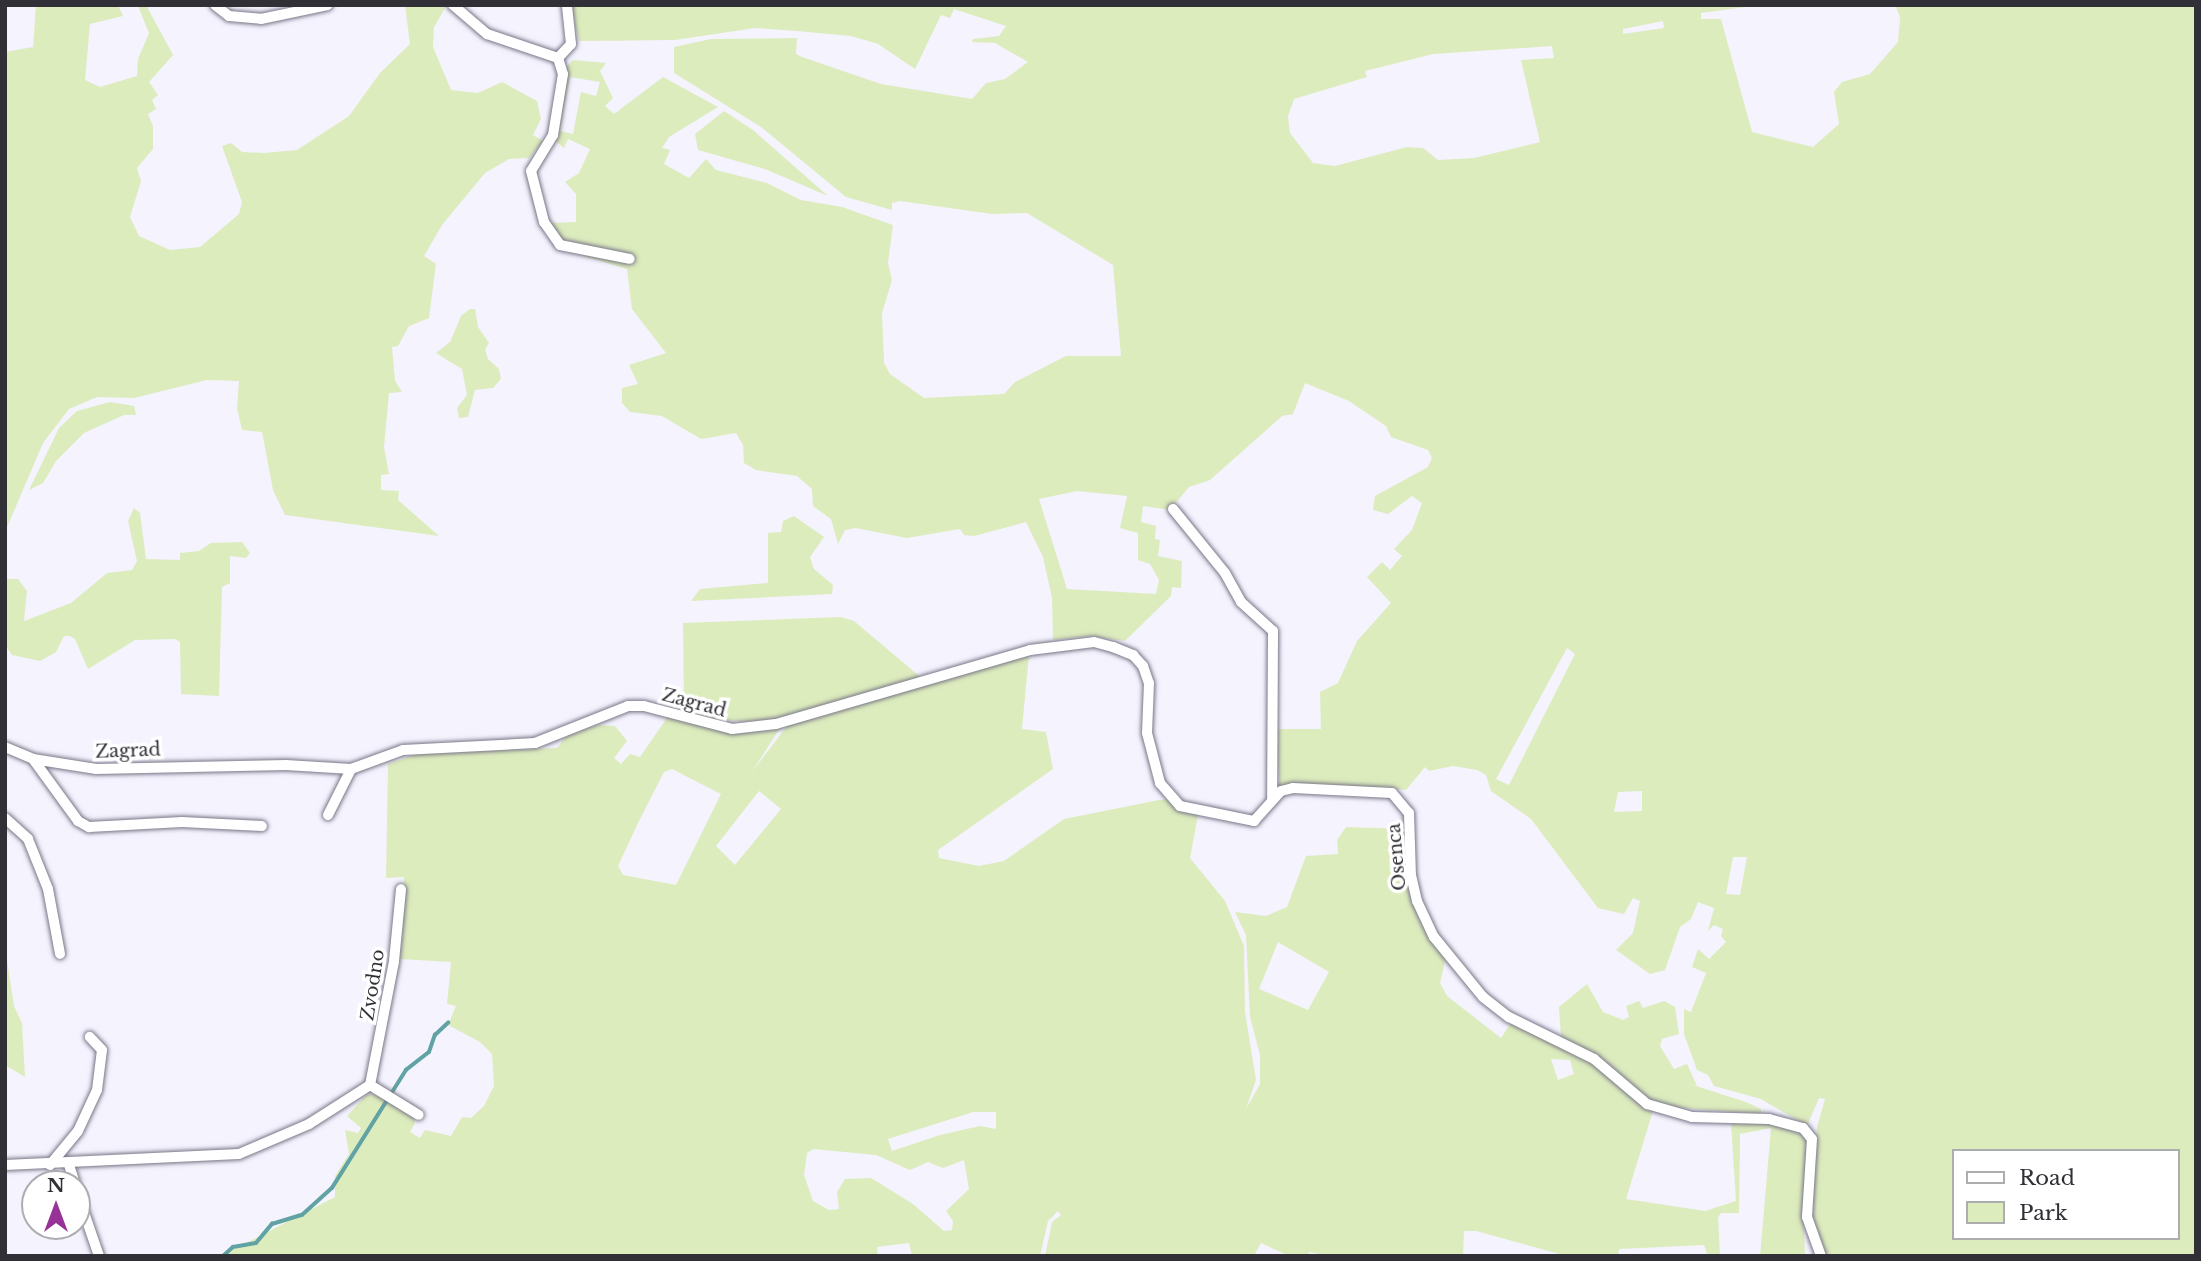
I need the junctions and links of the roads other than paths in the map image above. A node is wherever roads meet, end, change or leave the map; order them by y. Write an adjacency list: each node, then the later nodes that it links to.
1 (215, 5): 2 (street)
2 (328, 5)
3 (453, 5): 5 (street)
4 (567, 5): 5 (street)
5 (558, 58): 6 (street)
6 (630, 259)
7 (1173, 509): 12 (street)
8 (1030, 650): 11 (street, Zagrad); 12 (street, Osenca)
9 (5, 747): 10 (street, Zagrad)
10 (33, 759): 11 (street, Zagrad); 15 (street)
11 (351, 769): 13 (street)
12 (1272, 799): 27 (street, Osenca)
13 (328, 815)
14 (5, 818): 17 (street)
15 (262, 826)
16 (401, 889): 19 (street, Zvodno)
17 (60, 954)
18 (90, 1037): 22 (street)
19 (370, 1085): 20 (street); 23 (street)
20 (419, 1115)
21 (5, 1165): 22 (street)
22 (50, 1165): 23 (street)
23 (69, 1165): 24 (street)
24 (71, 1170)
25 (91, 1233): 26 (street)
26 (99, 1256)
27 (1821, 1256)

